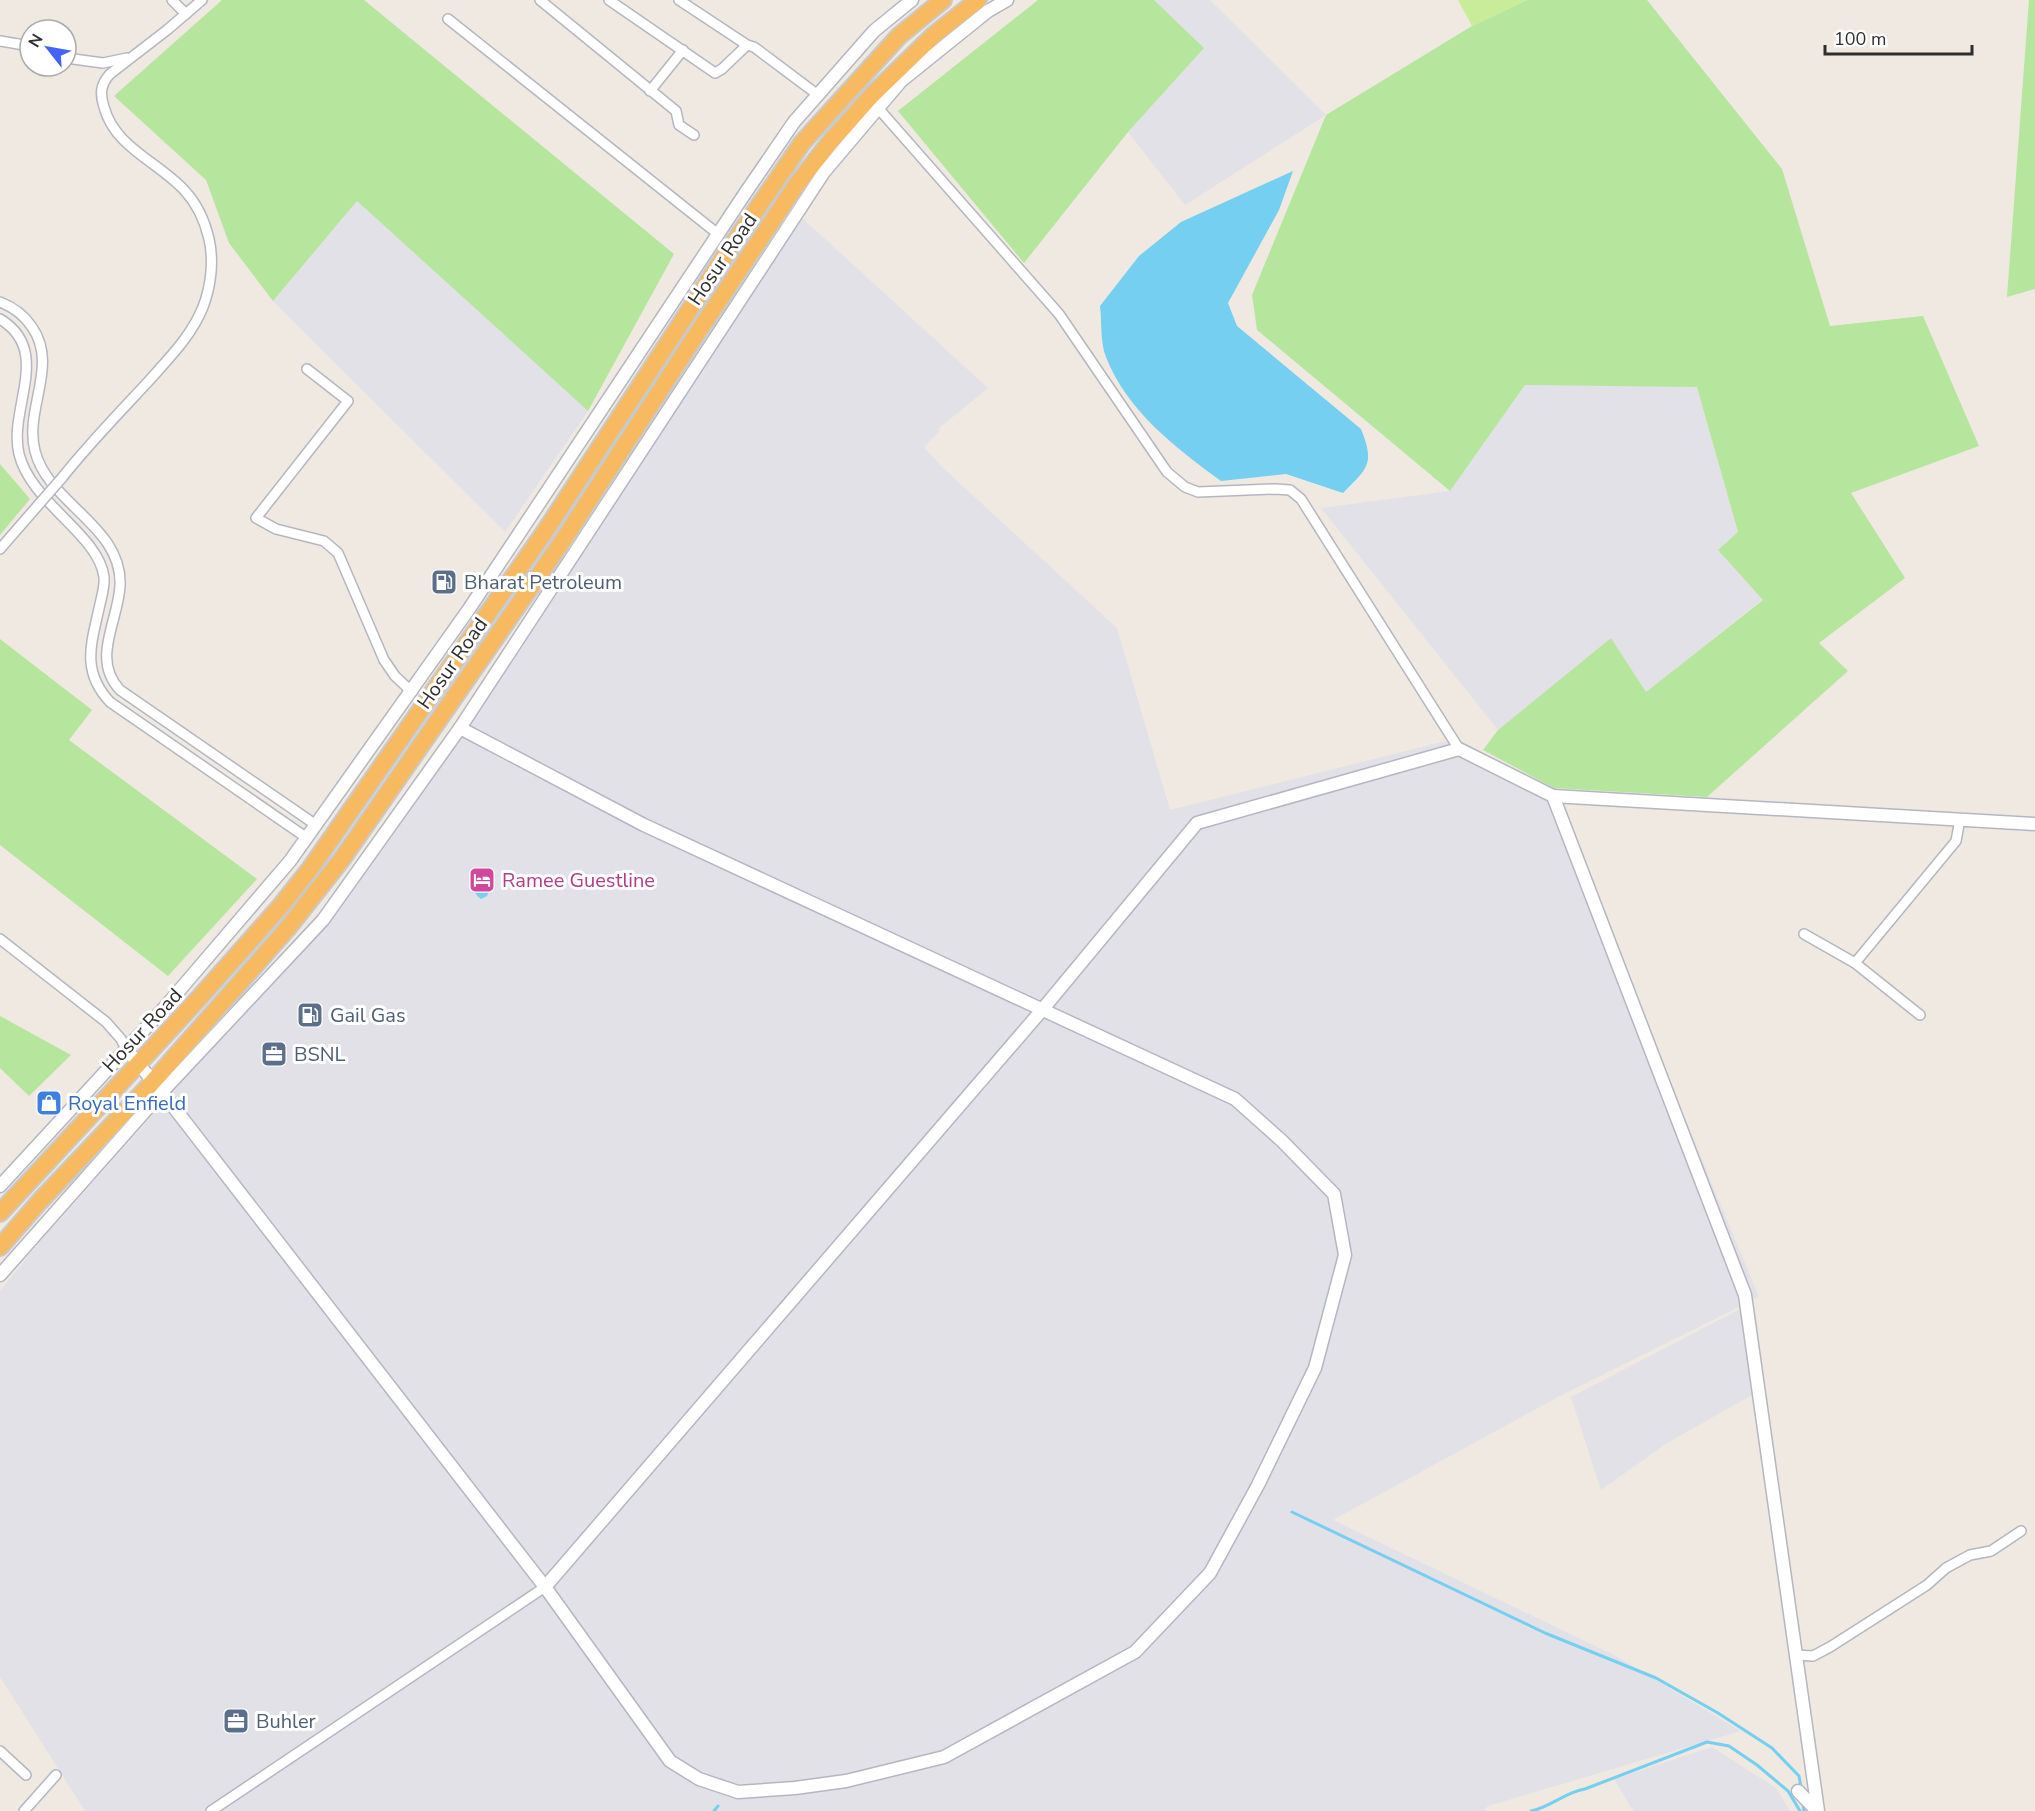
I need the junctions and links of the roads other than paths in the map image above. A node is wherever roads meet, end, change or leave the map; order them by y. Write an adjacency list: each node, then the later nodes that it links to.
1 (172, 0): 10 (street)
2 (202, 0): 10 (street)
3 (540, 0): 18 (street)
4 (609, 0): 15 (street)
5 (679, 0): 14 (street)
6 (912, 0): 19 (street)
7 (943, 0): 42 (highway, Hosur Road)
8 (978, 0): 22 (highway, Hosur Road)
9 (1007, 0): 20 (street)
10 (186, 14): 16 (street)
11 (448, 19): 23 (street)
12 (0, 41): 13 (street)
13 (18, 44)
14 (747, 45): 15 (street); 19 (street)
15 (683, 50): 18 (street)
16 (130, 57): 17 (street); 27 (street, bridge)
17 (78, 59)
18 (650, 91): 21 (street)
19 (818, 94): 23 (street)
20 (878, 108): 22 (street); 30 (street)
21 (694, 135)
22 (784, 217): 29 (street); 43 (highway, Hosur Road)
23 (718, 234): 28 (street)
24 (0, 302): 34 (street)
25 (0, 320): 35 (street)
26 (307, 369): 28 (street)
27 (0, 549)
28 (412, 692): 34 (street)
29 (460, 728): 39 (street); 43 (street)
30 (1459, 749): 31 (street); 39 (street)
31 (1553, 796): 32 (street); 50 (street)
32 (1960, 819): 33 (street); 38 (street)
33 (2035, 824)
34 (316, 825): 35 (street)
35 (307, 838): 41 (street)
36 (1804, 934): 38 (street)
37 (0, 939): 41 (street)
38 (1855, 963): 40 (street)
39 (1042, 1010): 49 (street); 49 (street)
40 (1920, 1015)
41 (122, 1053): 42 (street); 44 (street)
42 (139, 1064): 43 (street); 45 (highway, Hosur Road)
43 (158, 1086): 46 (highway, Hosur Road); 47 (street); 49 (street)
44 (0, 1186)
45 (0, 1213)
46 (0, 1247)
47 (0, 1275)
48 (2021, 1531): 50 (street)
49 (545, 1587): 56 (street)
50 (1796, 1655): 57 (street)
51 (0, 1752): 52 (street)
52 (26, 1775)
53 (56, 1775): 55 (street)
54 (1802, 1796): 57 (street)
55 (24, 1811)
56 (211, 1811)
57 (1818, 1811)

